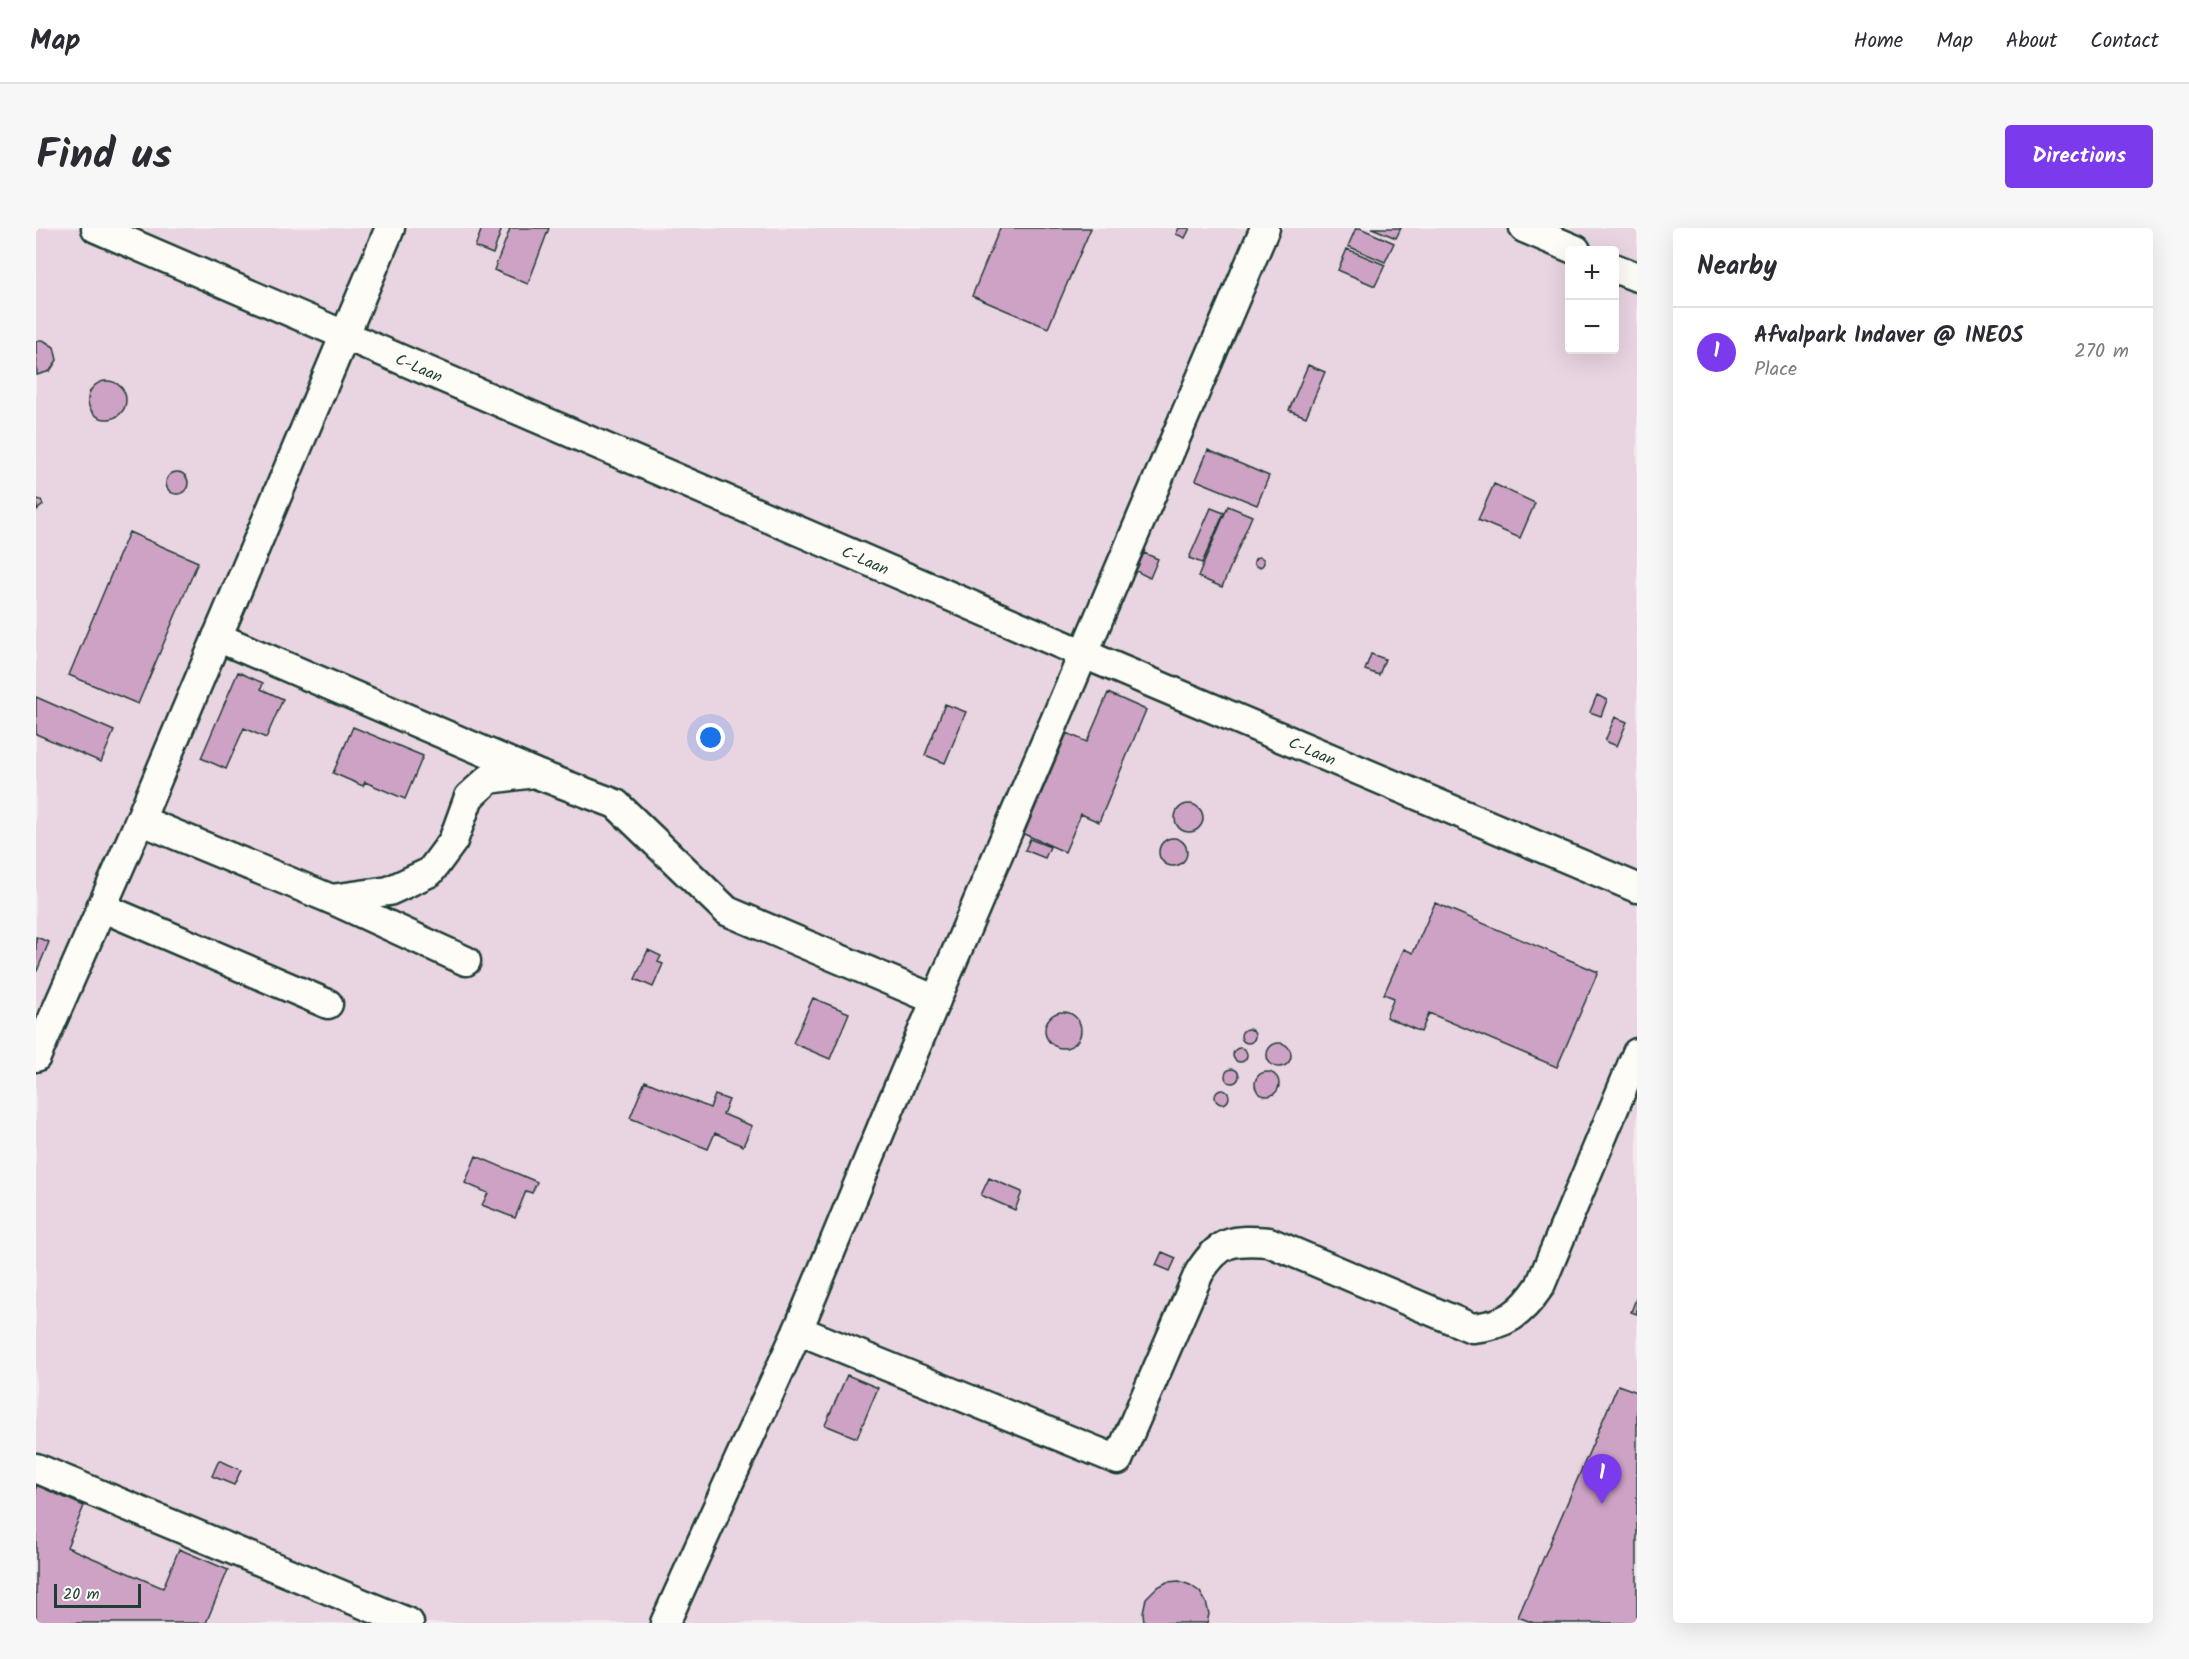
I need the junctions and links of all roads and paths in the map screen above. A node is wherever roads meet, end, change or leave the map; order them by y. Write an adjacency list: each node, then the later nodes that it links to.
1 (96, 228): 8 (lane, C-Laan)
2 (390, 228): 8 (lane)
3 (1265, 228): 10 (lane)
4 (1524, 228): 5 (lane)
5 (1567, 246)
6 (1619, 270): 7 (lane)
7 (1637, 278)
8 (347, 334): 9 (lane); 10 (lane, C-Laan)
9 (217, 637): 11 (lane); 12 (lane)
10 (1084, 654): 13 (lane, C-Laan); 17 (lane)
11 (534, 773): 14 (lane); 17 (lane)
12 (140, 820): 14 (lane); 15 (lane)
13 (1637, 888)
14 (331, 899): 16 (lane)
15 (101, 907): 18 (lane); 20 (lane)
16 (466, 961)
17 (936, 1000): 21 (lane)
18 (328, 1004)
19 (1637, 1053): 21 (lane)
20 (36, 1057)
21 (798, 1330): 24 (lane)
22 (36, 1468): 23 (lane)
23 (409, 1623)
24 (665, 1623)

